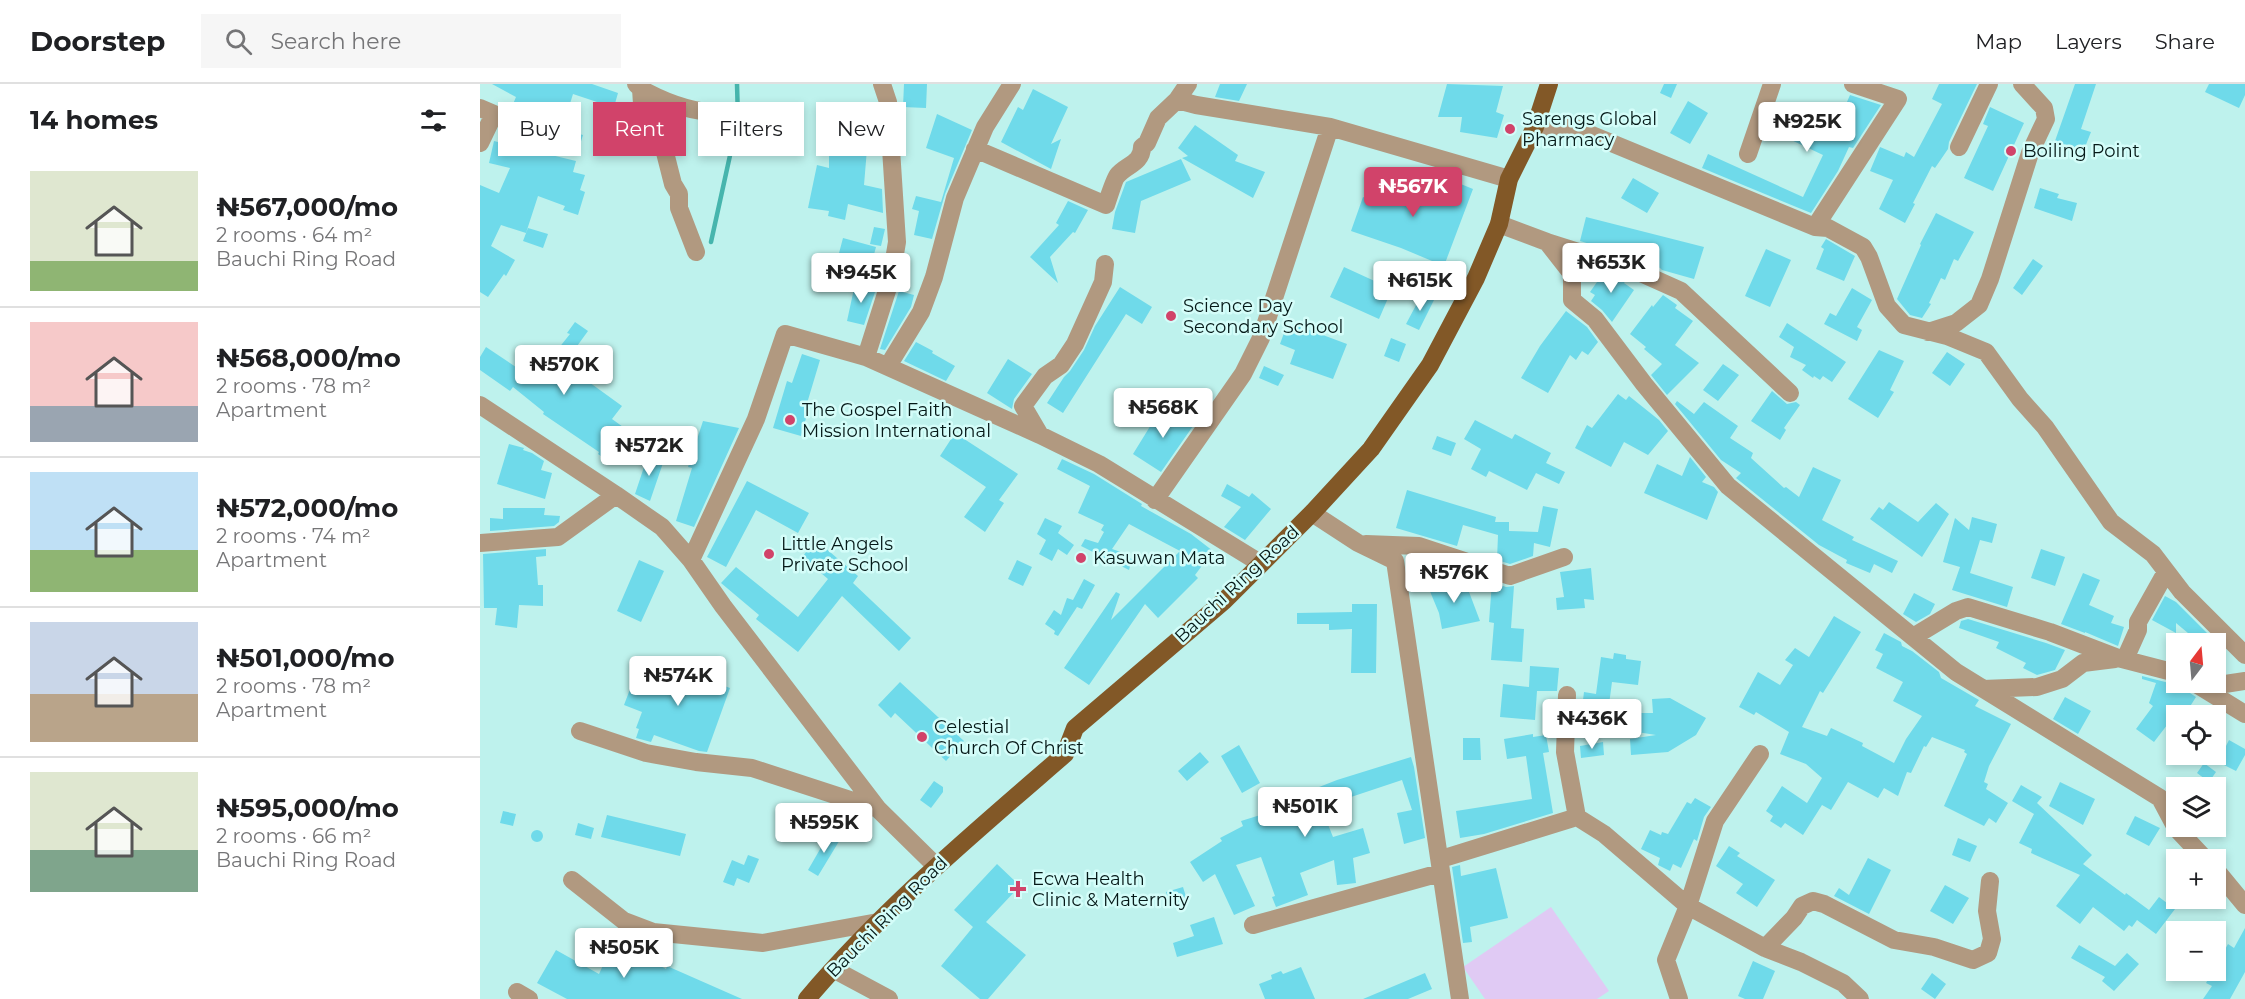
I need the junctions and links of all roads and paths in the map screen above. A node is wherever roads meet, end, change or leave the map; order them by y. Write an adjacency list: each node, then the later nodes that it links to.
1 (882, 84): 26 (street)
2 (1012, 84): 17 (street)
3 (1188, 84): 10 (street)
4 (1549, 84): 14 (main road, Bauchi Ring Road)
5 (1772, 84): 18 (street)
6 (1853, 84): 21 (street)
7 (1989, 84): 16 (street)
8 (2022, 84): 25 (street)
9 (638, 86): 12 (street); 23 (street)
10 (1177, 100): 13 (street); 17 (street)
11 (480, 108): 15 (street)
12 (698, 111)
13 (1330, 127): 19 (street); 32 (street)
14 (1535, 127): 19 (main road, Bauchi Ring Road); 21 (street)
15 (480, 143)
16 (1959, 147)
17 (975, 149): 27 (street)
18 (1748, 154)
19 (1509, 179): 20 (main road, Bauchi Ring Road)
20 (1499, 224): 22 (street); 33 (main road, Bauchi Ring Road)
21 (1815, 226): 25 (street)
22 (1547, 242): 28 (street); 40 (street)
23 (696, 252)
24 (1106, 264): 30 (street)
25 (1927, 332): 39 (street)
26 (866, 357): 27 (street); 37 (street)
27 (888, 366): 30 (street)
28 (1790, 393)
29 (480, 405): 31 (street)
30 (1040, 435): 32 (street)
31 (616, 495): 34 (street); 37 (street)
32 (1155, 500): 38 (street)
33 (1312, 513): 35 (street); 38 (main road, Bauchi Ring Road)
34 (480, 543)
35 (1358, 543): 36 (street); 56 (street)
36 (1564, 557)
37 (691, 560): 52 (street)
38 (1260, 563): 55 (main road, Bauchi Ring Road)
39 (2166, 572): 41 (street); 42 (street)
40 (1913, 637): 42 (street); 46 (street)
41 (2245, 656)
42 (2122, 659): 43 (street); 46 (street)
43 (2166, 670)
44 (2245, 681): 45 (street)
45 (2226, 684)
46 (1983, 689): 54 (street)
47 (2211, 693): 49 (street)
48 (1567, 695): 53 (street)
49 (2245, 714)
50 (580, 732): 52 (street)
51 (1760, 754): 61 (street)
52 (878, 809): 55 (street)
53 (1577, 817): 56 (street); 61 (street)
54 (2196, 849)
55 (936, 866): 62 (main road, Bauchi Ring Road)
56 (1441, 866): 63 (street); 68 (street)
57 (572, 880): 62 (street)
58 (1990, 881): 64 (street)
59 (2226, 882): 60 (street)
60 (2245, 905)
61 (1688, 906): 64 (street); 69 (street)
62 (878, 921): 65 (main road, Bauchi Ring Road)
63 (1252, 925)
64 (1765, 948): 70 (street)
65 (835, 970): 66 (main road, Bauchi Ring Road); 67 (street)
66 (807, 999)
67 (889, 999)
68 (1460, 999)
69 (1679, 999)
70 (1860, 999)

